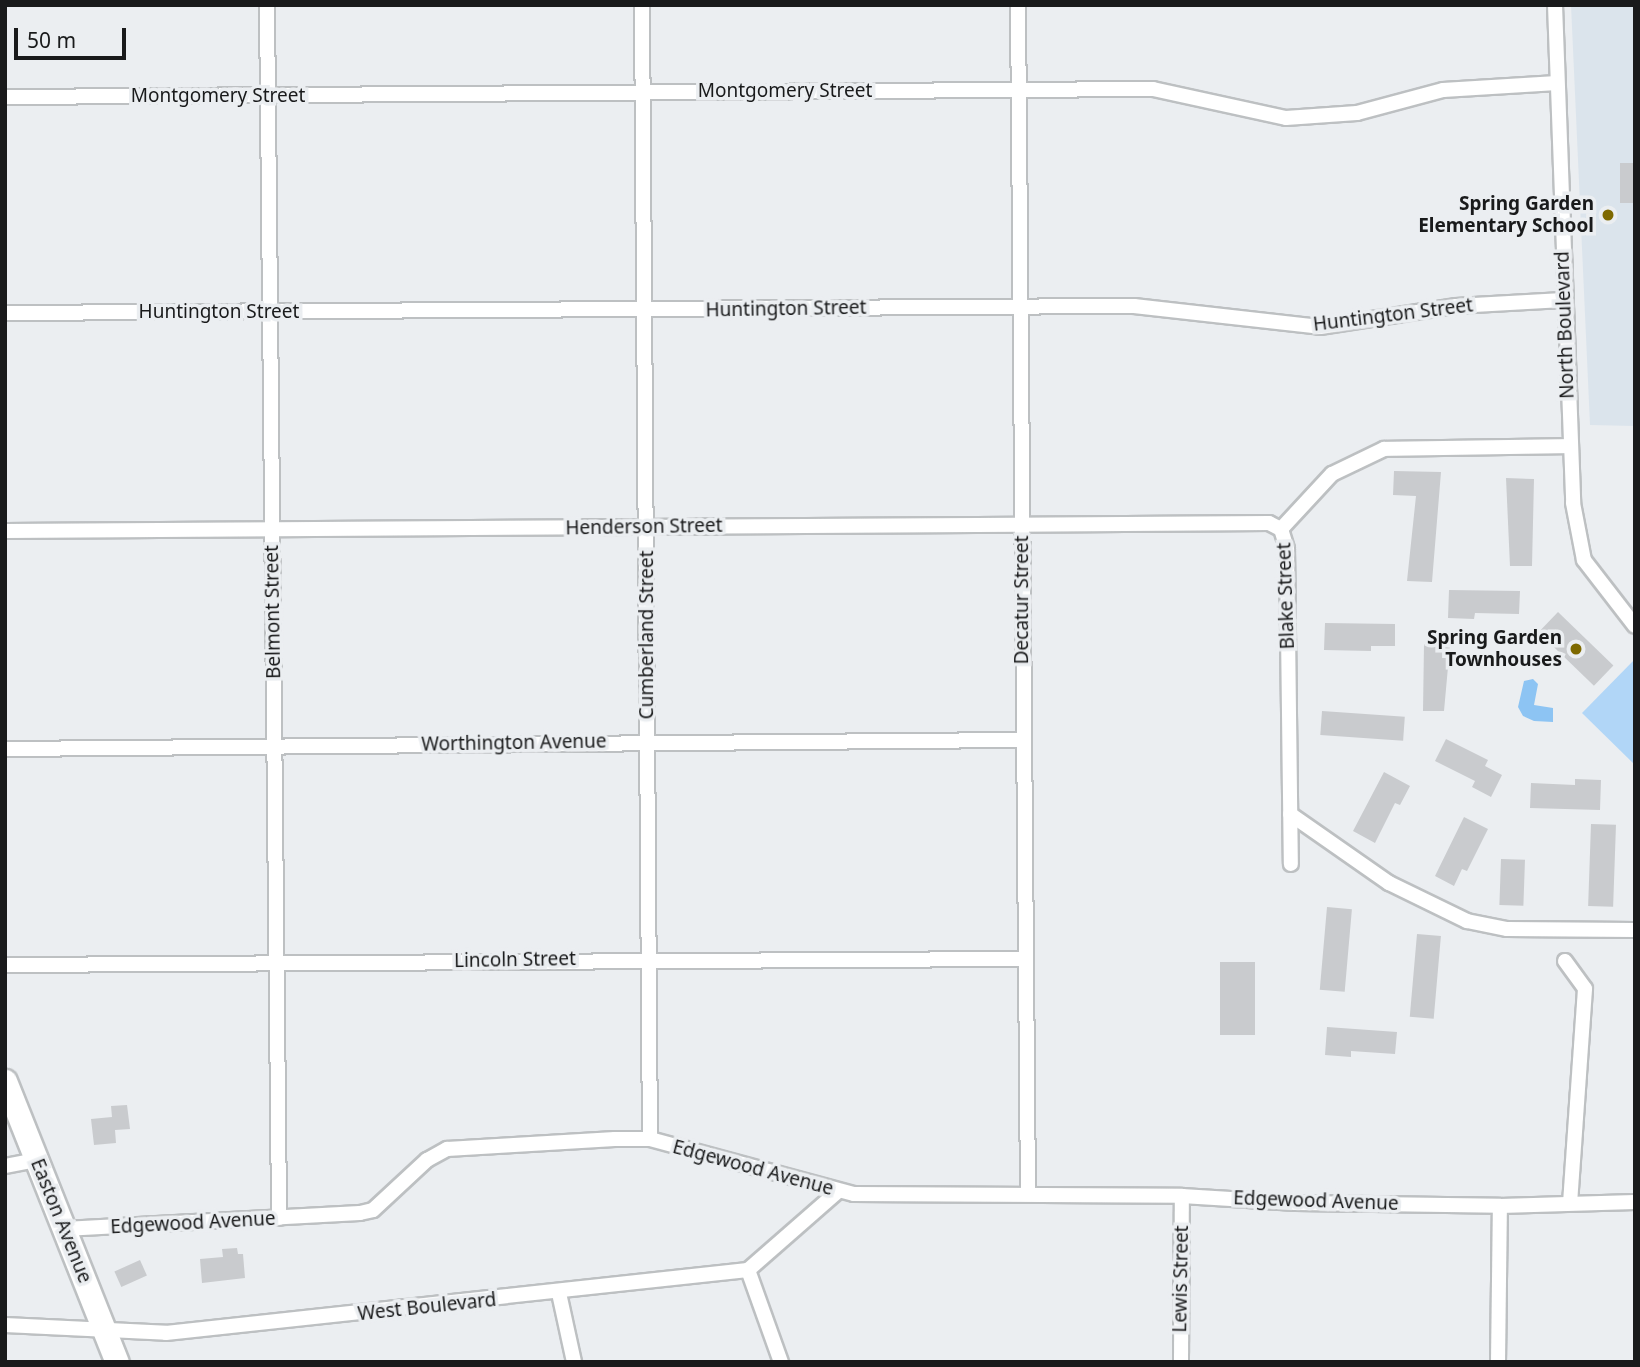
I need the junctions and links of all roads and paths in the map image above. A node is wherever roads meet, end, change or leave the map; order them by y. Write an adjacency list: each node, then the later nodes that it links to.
1 (267, 5): 8 (street, Belmont Street)
2 (642, 5): 7 (street, Cumberland Street)
3 (1018, 5): 6 (street, Decatur Street)
4 (1555, 5): 5 (street, North Boulevard)
5 (1557, 83): 6 (street, Montgomery Street); 10 (street, North Boulevard)
6 (1020, 90): 7 (street, Montgomery Street); 11 (street, Decatur Street)
7 (642, 91): 8 (street, Montgomery Street); 12 (street, Cumberland Street)
8 (268, 96): 9 (street, Montgomery Street); 13 (street, Belmont Street)
9 (5, 97)
10 (1563, 300): 11 (street, Huntington Street); 15 (street, North Boulevard)
11 (1021, 306): 12 (street, Huntington Street); 16 (street, Decatur Street)
12 (644, 310): 13 (street, Huntington Street); 17 (street, Cumberland Street)
13 (270, 312): 14 (street, Huntington Street); 18 (street, Belmont Street)
14 (5, 313)
15 (1568, 446): 19 (street, Blake Street); 21 (street, North Boulevard)
16 (1022, 523): 17 (street, Henderson Street); 19 (street, Henderson Street); 22 (street, Decatur Street)
17 (646, 527): 18 (street, Henderson Street); 23 (street, Cumberland Street)
18 (272, 529): 20 (street, Henderson Street); 24 (street, Belmont Street)
19 (1281, 529): 26 (street, Blake Street)
20 (5, 531)
21 (1634, 623)
22 (1023, 740): 23 (street, Worthington Avenue); 30 (street, Decatur Street)
23 (647, 742): 24 (street, Worthington Avenue); 29 (street, Cumberland Street)
24 (274, 746): 25 (street, Worthington Avenue); 32 (street, Belmont Street)
25 (5, 749)
26 (1290, 814): 27 (street, Blake Street); 28 (street)
27 (1291, 864)
28 (1635, 930)
29 (649, 958): 30 (street, Lincoln Street); 32 (street, Lincoln Street); 35 (street, Cumberland Street)
30 (1025, 958): 39 (street, Decatur Street)
31 (1565, 961): 41 (street)
32 (276, 962): 33 (street, Lincoln Street); 44 (street, Belmont Street)
33 (5, 965)
34 (5, 1081): 36 (main road, Easton Avenue)
35 (650, 1139): 38 (street, Edgewood Avenue); 44 (street, Edgewood Avenue)
36 (36, 1160): 37 (street); 45 (main road, Easton Avenue)
37 (5, 1166)
38 (837, 1192): 39 (street, Edgewood Avenue); 46 (street)
39 (1028, 1194): 40 (street, Edgewood Avenue)
40 (1182, 1196): 43 (street, Edgewood Avenue); 53 (street, Lewis Street)
41 (1570, 1201): 42 (street, Edgewood Avenue); 43 (street, Edgewood Avenue)
42 (1635, 1202)
43 (1500, 1206): 54 (street)
44 (279, 1218): 45 (street, Edgewood Avenue)
45 (64, 1229): 49 (main road, Easton Avenue)
46 (748, 1270): 47 (street, West Boulevard); 52 (street)
47 (559, 1293): 49 (street, West Boulevard); 51 (street)
48 (5, 1325): 49 (street, West Boulevard)
49 (105, 1333): 50 (main road, Easton Avenue)
50 (117, 1362)
51 (574, 1362)
52 (782, 1362)
53 (1181, 1362)
54 (1498, 1362)

